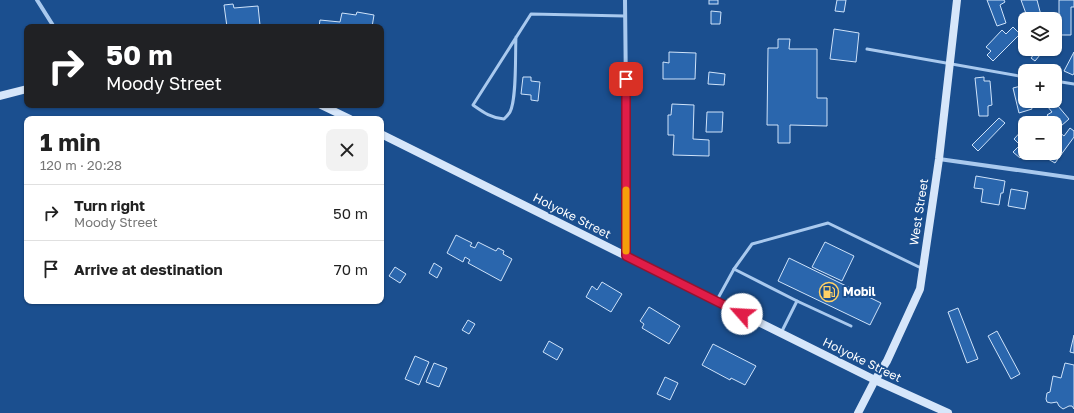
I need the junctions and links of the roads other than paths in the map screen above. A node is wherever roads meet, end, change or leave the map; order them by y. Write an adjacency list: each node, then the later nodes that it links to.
1 (37, 0): 5 (street)
2 (625, 0): 4 (street)
3 (957, 0): 8 (main road, West Street)
4 (625, 16): 6 (lane); 19 (street)
5 (52, 24)
6 (516, 37): 6 (lane)
7 (866, 49): 8 (lane)
8 (950, 63): 9 (lane); 17 (main road, West Street)
9 (1018, 76)
10 (1062, 82): 11 (lane)
11 (1074, 84)
12 (24, 90): 13 (main road)
13 (0, 96)
14 (327, 108): 15 (main road)
15 (344, 116)
16 (384, 135): 19 (main road, Holyoke Street)
17 (939, 159): 18 (street); 20 (main road, West Street)
18 (1074, 178)
19 (626, 256): 22 (main road, Holyoke Street)
20 (923, 268): 21 (lane); 26 (main road, West Street)
21 (734, 269): 22 (lane); 23 (lane)
22 (716, 301): 25 (main road, Holyoke Street)
23 (797, 301): 24 (lane); 25 (lane)
24 (851, 326)
25 (781, 333): 26 (main road, Holyoke Street)
26 (875, 380): 27 (main road, West Street); 28 (main road, Holyoke Street)
27 (858, 413)
28 (948, 413)

